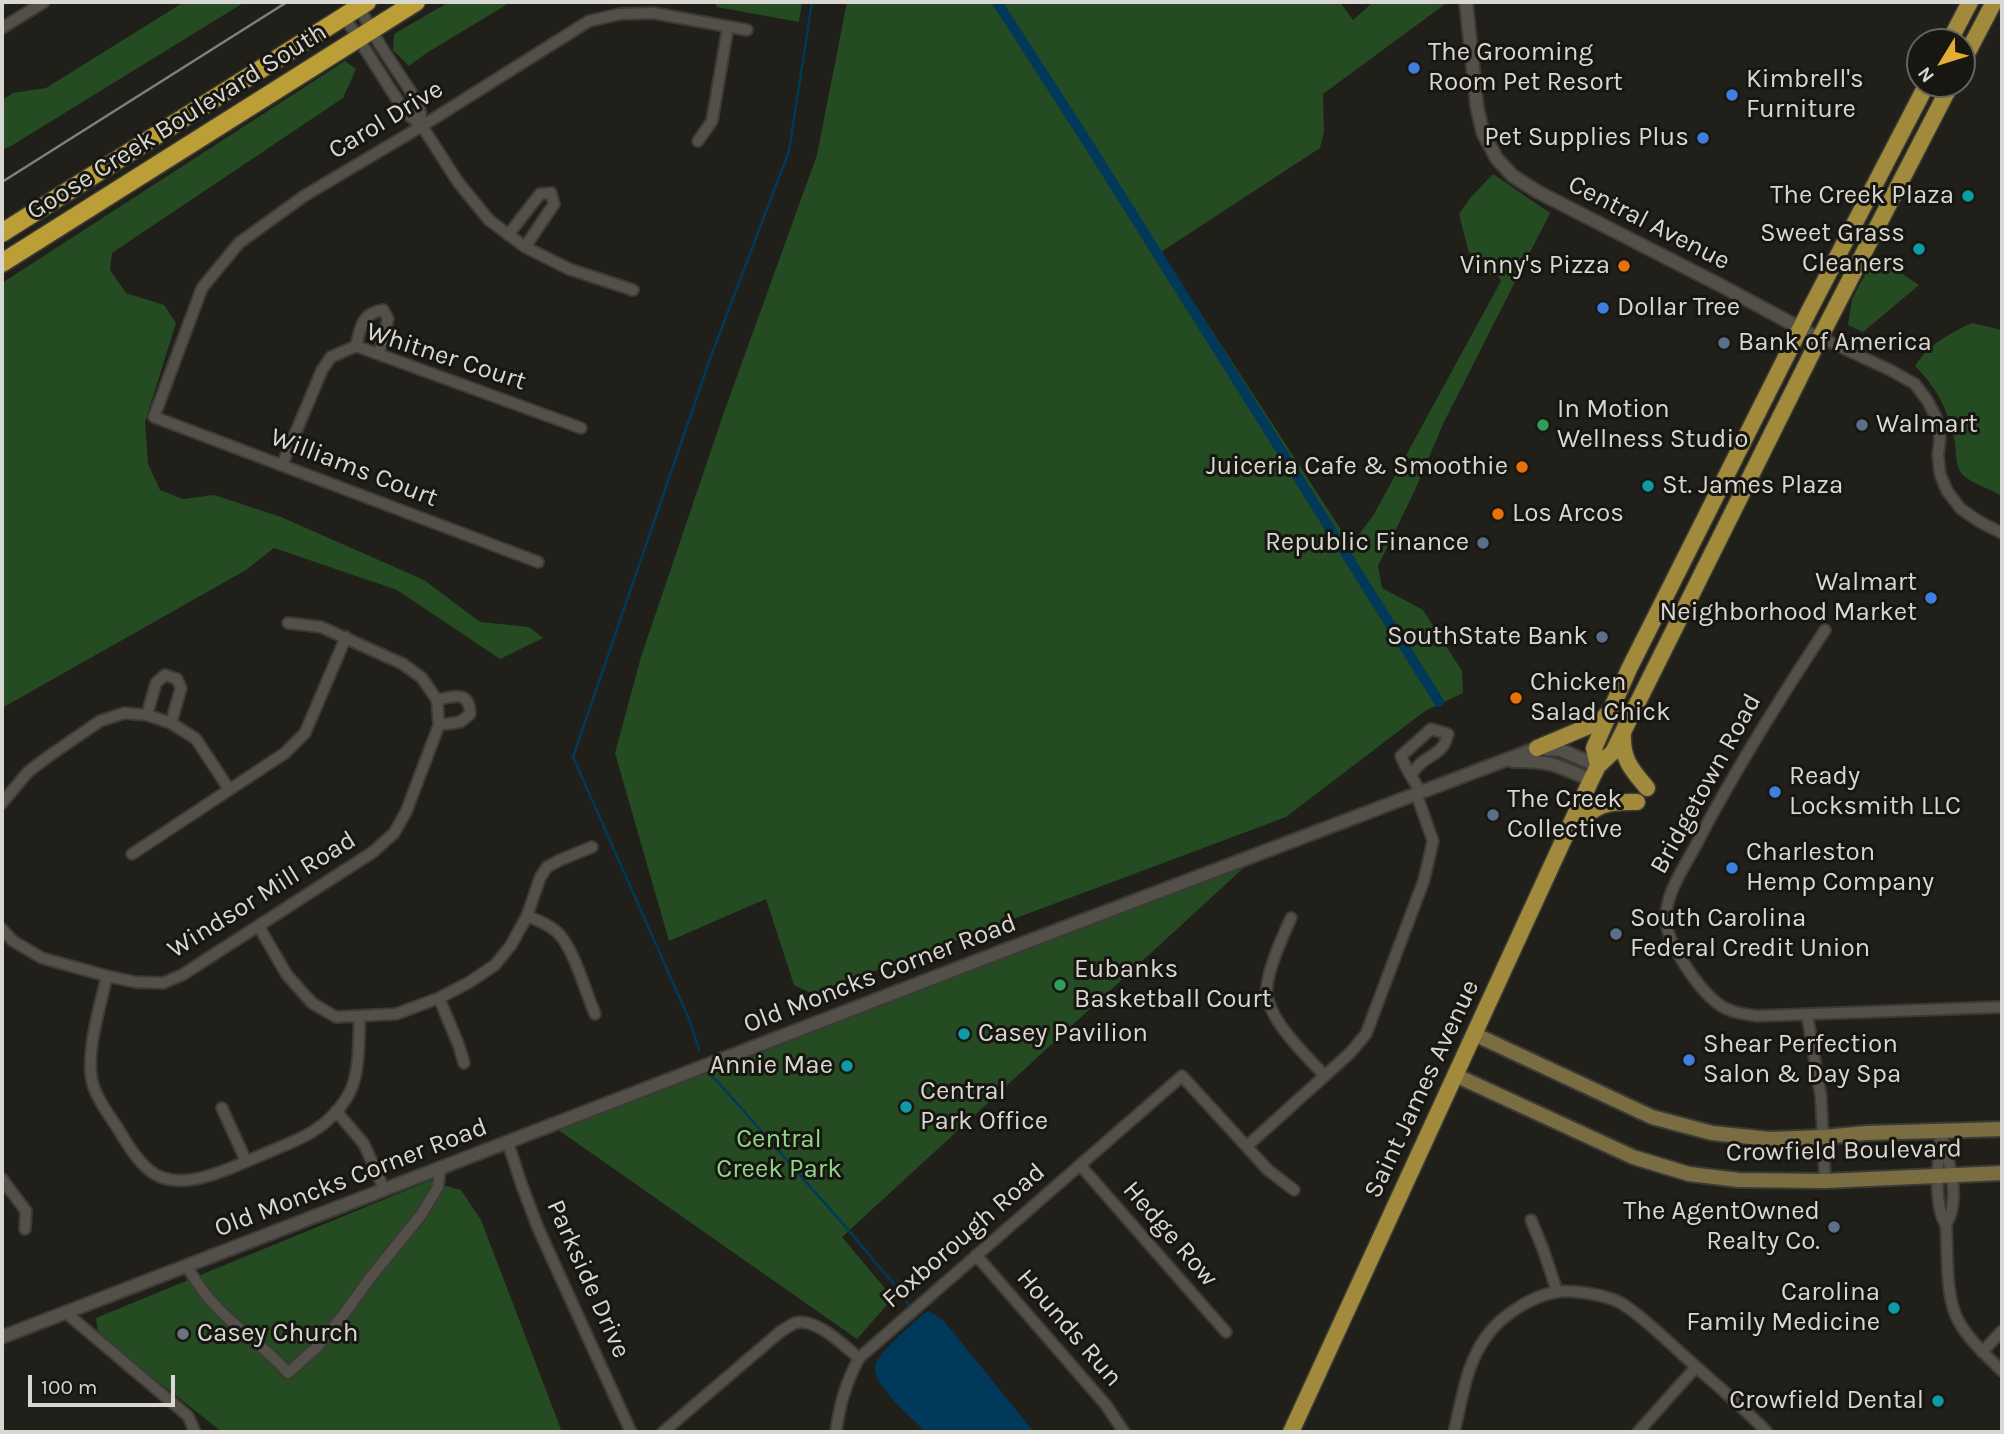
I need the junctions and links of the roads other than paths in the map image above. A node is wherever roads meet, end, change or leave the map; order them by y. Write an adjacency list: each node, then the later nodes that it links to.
1 (44, 2): 8 (street)
2 (416, 2): 11 (highway, Goose Creek Boulevard South)
3 (1466, 2): 22 (street, Central Avenue)
4 (1970, 2): 9 (main road)
5 (1993, 2): 12 (main road)
6 (357, 8): 11 (street); 11 (street); 17 (highway)
7 (728, 27): 10 (street, Carol Drive); 15 (street, Carol Drive); 16 (street)
8 (2, 28)
9 (1957, 28)
10 (747, 30)
11 (364, 34): 15 (street); 15 (street); 20 (highway, Goose Creek Boulevard South)
12 (1976, 35)
13 (1920, 98): 22 (main road, Saint James Avenue)
14 (1944, 98): 23 (main road, Saint James Avenue)
15 (422, 126): 18 (street); 26 (street, Carol Drive)
16 (698, 141)
17 (2, 233)
18 (508, 235): 19 (street); 19 (street)
19 (525, 247): 21 (street)
20 (2, 263)
21 (633, 290)
22 (1800, 328): 23 (street, Central Avenue); 35 (main road, Saint James Avenue)
23 (1820, 338): 29 (street, Central Avenue); 39 (main road, Saint James Avenue)
24 (356, 346): 25 (street, Whitner Court); 25 (street); 28 (street, Whitner Court)
25 (379, 353): 27 (street, Whitner Court)
26 (154, 417): 28 (street, Williams Court)
27 (581, 428)
28 (282, 465): 30 (street, Williams Court)
29 (2002, 533)
30 (538, 562)
31 (288, 623): 33 (street)
32 (1825, 630): 60 (street, Bridgetown Road)
33 (346, 637): 34 (street); 45 (street)
34 (437, 700): 38 (street); 38 (street)
35 (1610, 711): 40 (main road); 42 (main road, Saint James Avenue)
36 (147, 715): 37 (street); 37 (street); 48 (street)
37 (172, 723): 45 (street)
38 (439, 725): 54 (street, Windsor Mill Road)
39 (1623, 733): 42 (main road, Saint James Avenue); 44 (main road)
40 (1537, 748): 41 (street, Old Moncks Corner Road); 42 (street)
41 (1502, 761): 42 (street); 46 (street, Old Moncks Corner Road)
42 (1594, 773): 49 (main road, Saint James Avenue)
43 (1411, 776): 43 (street); 46 (street)
44 (1647, 788)
45 (229, 789): 51 (street)
46 (1419, 792): 65 (street); 71 (street, Old Moncks Corner Road)
47 (1637, 802): 49 (main road)
48 (2, 803)
49 (1569, 830): 62 (main road, Saint James Avenue)
50 (593, 847): 52 (street)
51 (132, 854)
52 (527, 916): 57 (street); 59 (street)
53 (1291, 918): 65 (street)
54 (259, 928): 56 (street, Windsor Mill Road); 61 (street)
55 (2, 929): 56 (street, Windsor Mill Road)
56 (107, 976): 73 (street)
57 (439, 998): 61 (street); 63 (street)
58 (2002, 1007): 60 (street, Bridgetown Road)
59 (595, 1014)
60 (1807, 1014): 70 (street)
61 (360, 1016): 67 (street)
62 (1474, 1034): 64 (main road, Saint James Avenue); 70 (main road, Crowfield Boulevard)
63 (464, 1063)
64 (1455, 1075): 79 (main road, Crowfield Boulevard); 100 (main road, Saint James Avenue)
65 (1325, 1076): 72 (street)
66 (222, 1108): 73 (street)
67 (336, 1111): 73 (street); 80 (street)
68 (2002, 1129): 69 (main road, Crowfield Boulevard)
69 (1941, 1131): 70 (main road, Crowfield Boulevard); 77 (street)
70 (1823, 1137): 79 (street)
71 (508, 1143): 75 (street, Old Moncks Corner Road); 96 (street, Parkside Drive)
72 (1247, 1146): 74 (street, Foxborough Road); 81 (street)
73 (246, 1161)
74 (1080, 1165): 84 (street, Foxborough Road); 89 (street, Hedge Row)
75 (440, 1169): 80 (street, Old Moncks Corner Road); 85 (street)
76 (2002, 1173): 77 (main road, Crowfield Boulevard)
77 (1945, 1175): 79 (main road, Crowfield Boulevard); 91 (street)
78 (2, 1179): 83 (street)
79 (1825, 1181)
80 (384, 1189): 85 (street, Old Moncks Corner Road)
81 (1294, 1189)
82 (1531, 1220): 86 (street)
83 (25, 1229)
84 (976, 1255): 92 (street, Foxborough Road); 99 (street, Hounds Run)
85 (186, 1265): 87 (street, Old Moncks Corner Road)
86 (1557, 1291): 93 (street); 101 (street)
87 (65, 1312): 90 (street, Old Moncks Corner Road); 95 (street)
88 (2002, 1331): 91 (street)
89 (1226, 1332)
90 (2, 1337)
91 (1982, 1352): 94 (street)
92 (859, 1359): 97 (street); 98 (street, Foxborough Road)
93 (1696, 1367): 102 (street); 103 (street)
94 (2002, 1371)
95 (195, 1432)
96 (631, 1432)
97 (663, 1432)
98 (836, 1432)
99 (1124, 1432)
100 (1291, 1432)
101 (1454, 1432)
102 (1639, 1432)
103 (1767, 1432)

